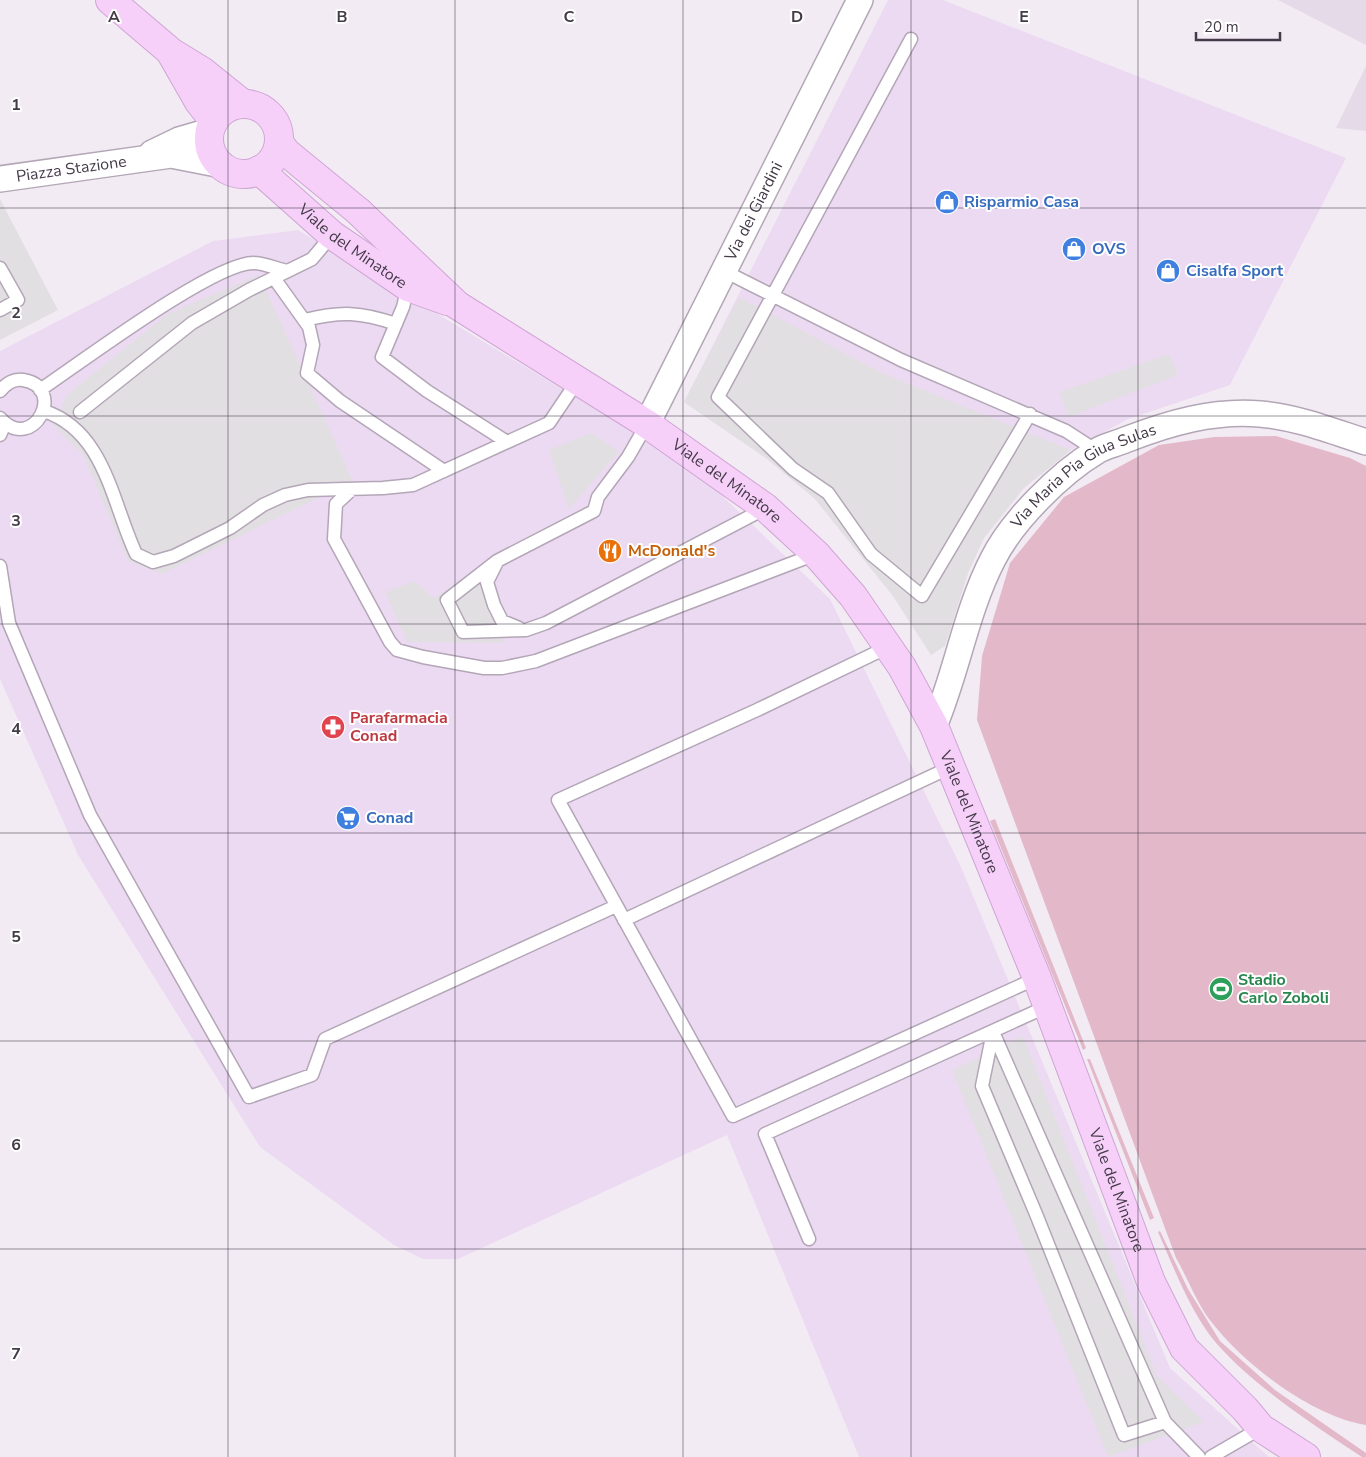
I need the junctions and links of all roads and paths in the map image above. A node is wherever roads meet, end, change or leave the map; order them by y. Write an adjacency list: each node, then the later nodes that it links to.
1 (110, 0): 4 (main road)
2 (860, 0): 14 (street, Via dei Giardini)
3 (910, 39): 18 (lane)
4 (171, 52): 5 (main road); 6 (main road)
5 (243, 104): 6 (main road); 7 (main road)
6 (212, 126): 8 (street, Piazza Stazione); 9 (main road)
7 (279, 142): 10 (main road); 19 (main road, Viale del Minatore)
8 (143, 158): 9 (street, Piazza Stazione); 11 (street, Piazza Stazione)
9 (222, 166): 10 (main road)
10 (259, 170): 12 (main road, Viale del Minatore)
11 (0, 179)
12 (332, 235): 15 (lane); 17 (main road, Viale del Minatore)
13 (0, 268): 20 (lane)
14 (724, 270): 18 (lane); 29 (street, Via dei Giardini)
15 (287, 271): 16 (lane); 25 (lane)
16 (274, 278): 21 (lane); 27 (lane)
17 (408, 287): 19 (main road, Viale del Minatore); 22 (lane)
18 (771, 295): 28 (lane); 28 (lane)
19 (458, 305): 23 (main road, Viale del Minatore)
20 (0, 310)
21 (305, 320): 22 (lane); 34 (lane)
22 (396, 324): 31 (lane)
23 (578, 380): 29 (main road, Viale del Minatore); 31 (lane)
24 (0, 390): 25 (lane)
25 (40, 390): 26 (lane)
26 (44, 411): 30 (lane); 35 (lane)
27 (80, 412)
28 (1030, 414): 33 (lane)
29 (647, 424): 36 (main road, Viale del Minatore); 38 (lane)
30 (2, 426)
31 (507, 442): 34 (lane)
32 (1366, 442): 33 (street, Via Maria Pia Giua Sulas)
33 (1098, 451): 42 (street, Via Maria Pia Giua Sulas)
34 (444, 471): 35 (lane)
35 (352, 489): 37 (lane)
36 (766, 508): 37 (main road, Viale del Minatore); 40 (lane)
37 (816, 554): 41 (main road, Viale del Minatore)
38 (497, 561): 40 (lane); 40 (lane)
39 (0, 566): 44 (lane)
40 (526, 630)
41 (888, 647): 42 (main road, Viale del Minatore); 44 (lane)
42 (934, 726): 43 (main road, Viale del Minatore)
43 (951, 767): 45 (lane); 46 (main road, Viale del Minatore)
44 (616, 906): 45 (lane)
45 (624, 920): 46 (lane)
46 (1037, 978): 47 (main road, Viale del Minatore)
47 (1048, 1006): 48 (lane); 51 (main road, Viale del Minatore)
48 (993, 1032): 49 (lane); 50 (lane); 50 (lane)
49 (809, 1239)
50 (1165, 1422): 52 (lane)
51 (1261, 1428): 53 (lane); 54 (main road, Viale del Minatore)
52 (1199, 1457)
53 (1211, 1457)
54 (1306, 1457)

